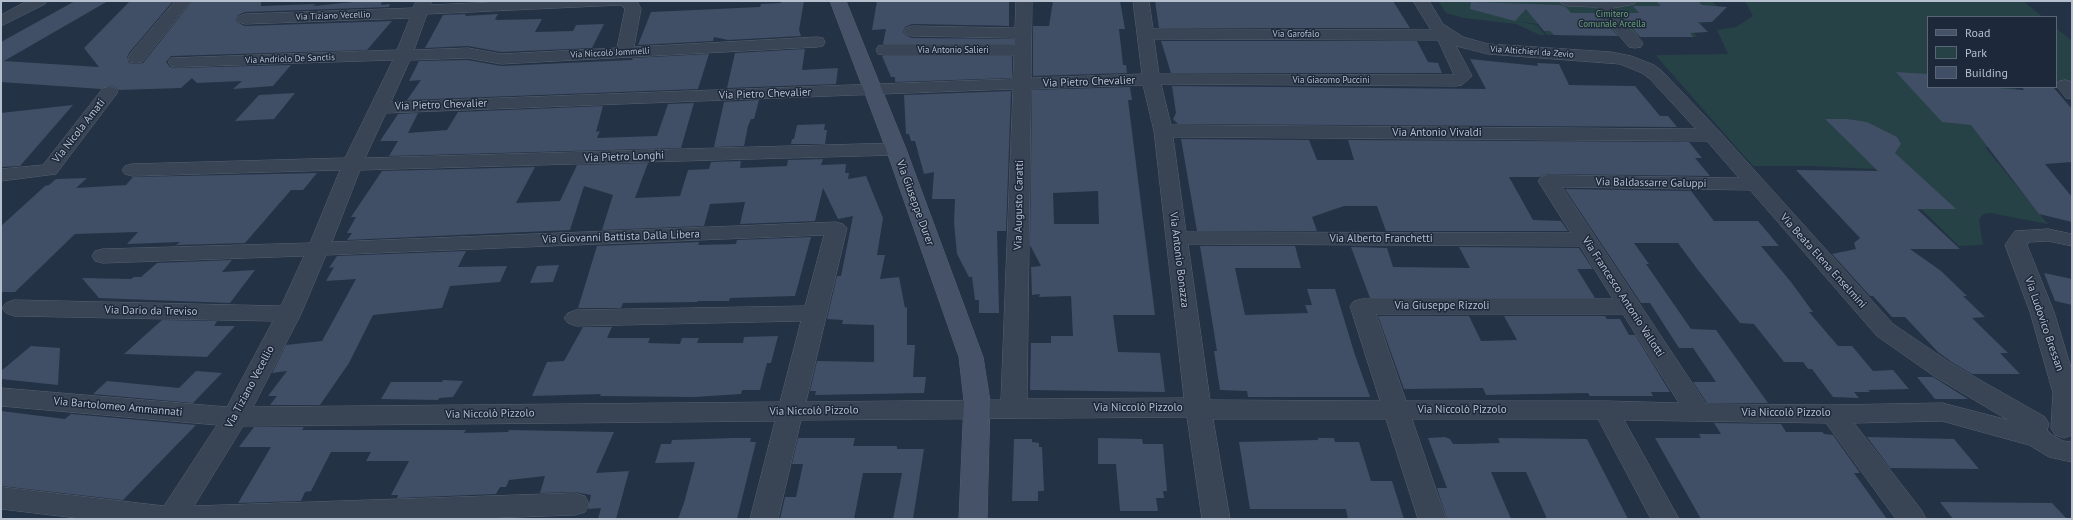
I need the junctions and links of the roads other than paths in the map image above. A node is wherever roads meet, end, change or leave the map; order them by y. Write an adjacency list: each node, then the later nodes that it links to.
1 (39, 1): 13 (street)
2 (183, 1): 24 (street)
3 (838, 1): 29 (street, Via Giuseppe Durer)
4 (1024, 1): 15 (street, Via Augusto Caratti)
5 (1141, 1): 16 (street, Via Antonio Bonazza)
6 (1421, 1): 17 (street, Via Altichieri da Zevio)
7 (1568, 1): 10 (street)
8 (1628, 1): 10 (street)
9 (630, 2): 11 (street); 22 (street)
10 (1600, 4): 19 (street)
11 (422, 8): 12 (street, Via Tiziano Vecellio); 23 (street, Via Tiziano Vecellio)
12 (245, 19)
13 (1, 21)
14 (912, 32): 15 (street)
15 (1023, 33): 21 (street, Via Augusto Caratti)
16 (1145, 34): 17 (street, Via Garofalo); 27 (street, Via Antonio Bonazza)
17 (1446, 35): 26 (street, Via Altichieri da Zevio); 27 (street, Via Giacomo Puccini)
18 (817, 42): 22 (street, Via Niccolò Jommelli)
19 (1635, 43)
20 (884, 50): 21 (street, Via Antonio Salieri)
21 (1023, 50): 28 (street, Via Augusto Caratti)
22 (625, 52): 23 (street, Via Niccolò Jommelli)
23 (404, 55): 25 (street, Via Andriolo De Sanctis); 31 (street, Via Tiziano Vecellio)
24 (136, 58)
25 (177, 62)
26 (1637, 64): 33 (street, Via Beata Elena Enselmini)
27 (1151, 79): 28 (street, Via Pietro Chevalier); 32 (street, Via Antonio Bonazza)
28 (1023, 84): 29 (street, Via Pietro Chevalier); 52 (street, Via Augusto Caratti)
29 (872, 89): 31 (street, Via Pietro Chevalier); 34 (street, Via Giuseppe Durer)
30 (109, 92): 37 (street, Via Nicola Amati)
31 (380, 108): 35 (street, Via Tiziano Vecellio)
32 (1162, 131): 33 (street, Via Antonio Vivaldi); 40 (street, Via Antonio Bonazza)
33 (1712, 135): 39 (street, Via Beata Elena Enselmini)
34 (896, 150): 35 (street, Via Pietro Longhi); 51 (street, Via Giuseppe Durer)
35 (352, 165): 36 (street); 43 (street, Via Tiziano Vecellio)
36 (132, 170)
37 (1, 175)
38 (1548, 182): 39 (street, Via Baldassarre Galuppi); 41 (street, Via Francesco Antonio Vallotti)
39 (1755, 184): 60 (street, Via Beata Elena Enselmini)
40 (1176, 238): 41 (street, Via Alberto Franchetti); 53 (street, Via Antonio Bonazza)
41 (1585, 240): 45 (street, Via Francesco Antonio Vallotti)
42 (2072, 240): 61 (street, Via Ludovico Bressan)
43 (318, 249): 44 (street); 47 (street, Via Giovanni Battista Dalla Libera); 48 (street, Via Tiziano Vecellio)
44 (103, 256)
45 (1630, 307): 54 (street, Via Giuseppe Rizzoli); 57 (street, Via Francesco Antonio Vallotti)
46 (14, 308): 48 (street, Via Dario da Treviso)
47 (815, 313): 49 (street); 56 (street, Via Giovanni Battista Dalla Libera)
48 (289, 314): 59 (street, Via Tiziano Vecellio)
49 (576, 318)
50 (1, 397): 59 (street, Via Bartolomeo Ammannati)
51 (976, 408): 52 (street, Via Niccolò Pizzolo); 56 (street, Via Niccolò Pizzolo); 67 (street, Via Giuseppe Durer)
52 (1014, 409): 53 (street, Via Niccolò Pizzolo)
53 (1200, 409): 54 (street, Via Niccolò Pizzolo); 68 (street, Via Antonio Bonazza)
54 (1395, 410): 55 (street, Via Niccolò Pizzolo); 69 (street)
55 (1606, 410): 57 (street, Via Niccolò Pizzolo); 70 (street)
56 (792, 411): 59 (street, Via Niccolò Pizzolo); 66 (street, Via Giovanni Battista Dalla Libera)
57 (1699, 413): 58 (street, Via Niccolò Pizzolo)
58 (1833, 414): 60 (street, Via Niccolò Pizzolo); 71 (street)
59 (235, 417): 65 (street, Via Tiziano Vecellio)
60 (2037, 431): 61 (street); 62 (street)
61 (2068, 431)
62 (2072, 452)
63 (1, 498): 65 (street)
64 (575, 504): 65 (street)
65 (171, 519)
66 (764, 519)
67 (973, 519)
68 (1216, 519)
69 (1432, 519)
70 (1665, 519)
71 (1912, 519)

